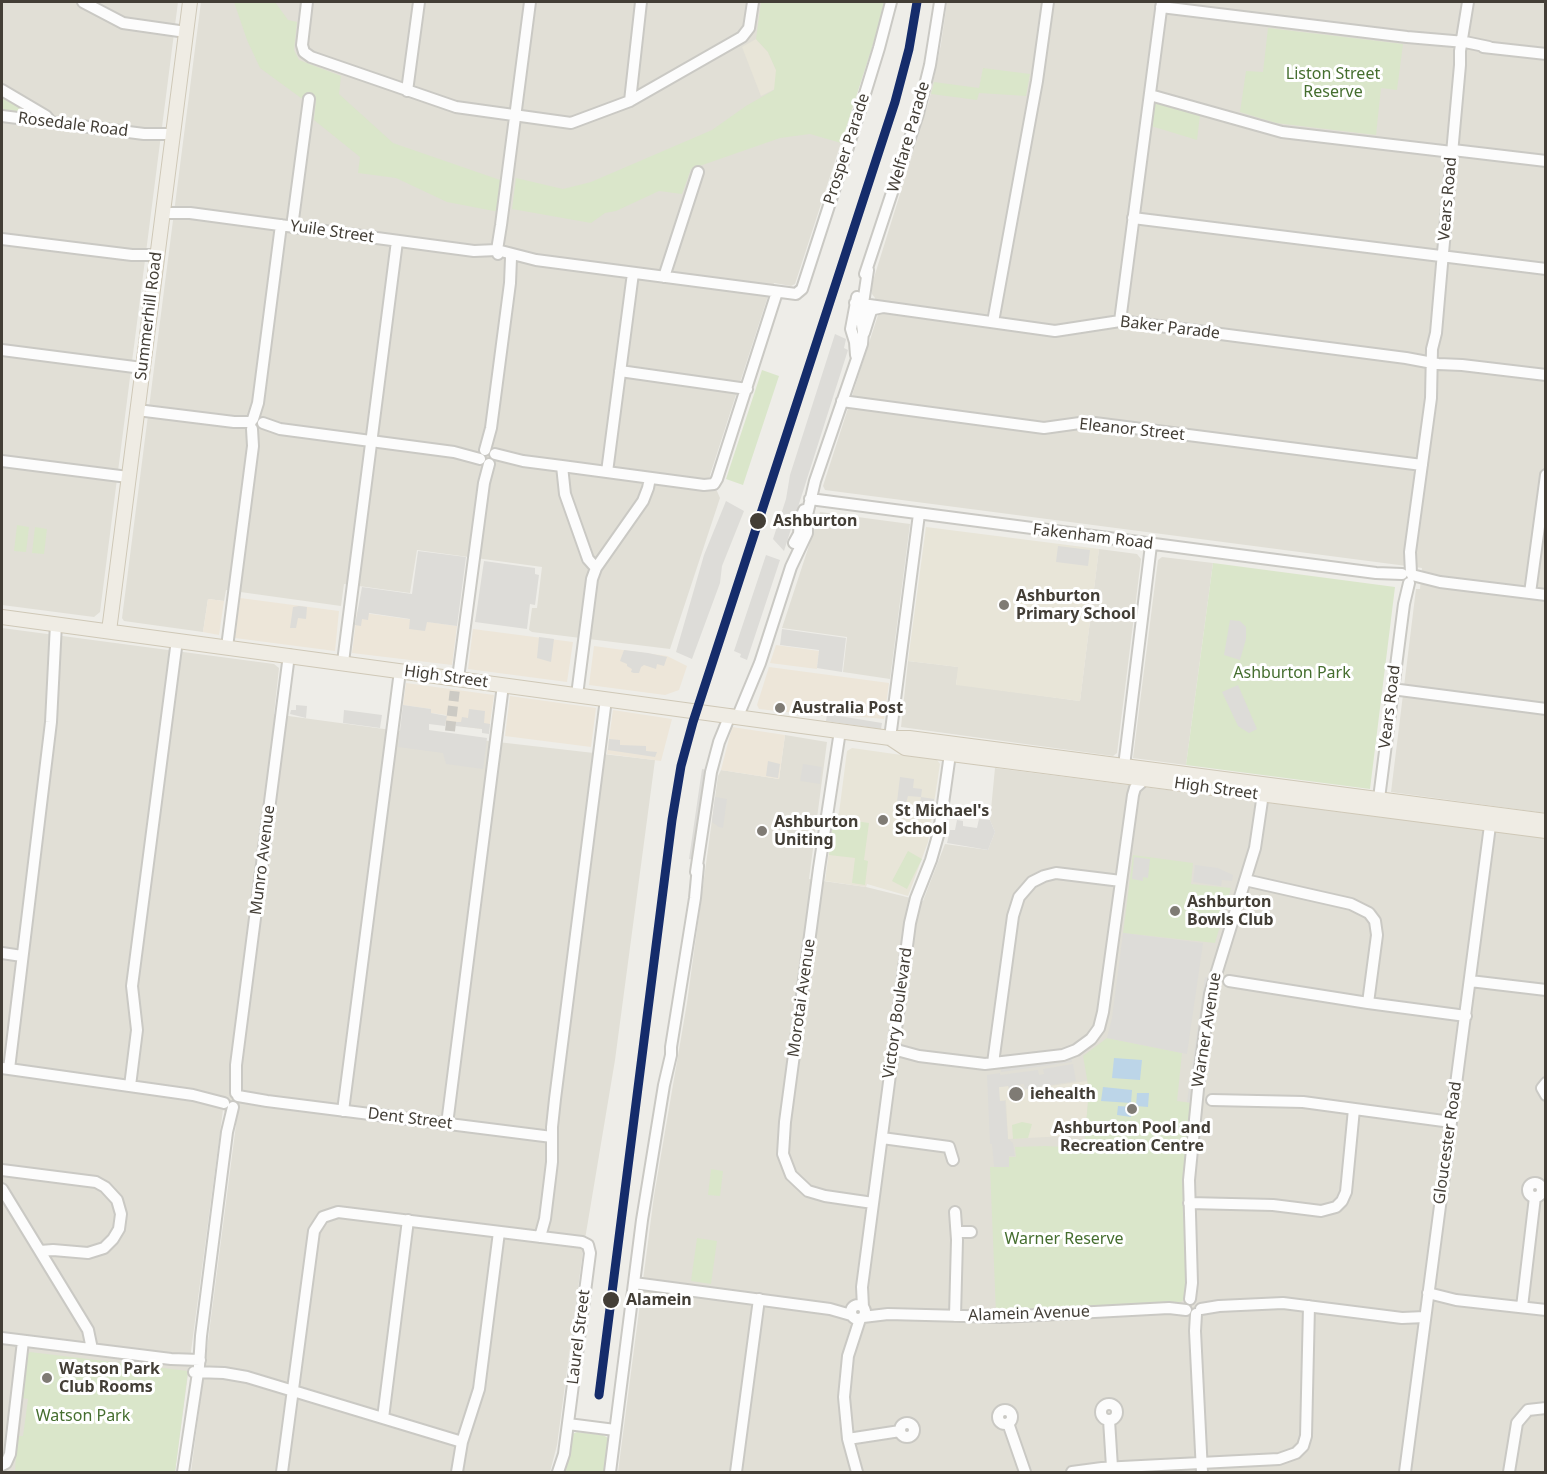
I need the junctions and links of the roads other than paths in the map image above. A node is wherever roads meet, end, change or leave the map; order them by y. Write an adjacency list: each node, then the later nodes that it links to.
1 (83, 2): 13 (street)
2 (190, 2): 13 (main road, Summerhill Road)
3 (307, 2): 17 (street)
4 (419, 2): 17 (street)
5 (530, 2): 22 (street)
6 (641, 2): 20 (street)
7 (753, 2): 20 (street)
8 (891, 2): 41 (street, Prosper Parade)
9 (940, 2): 42 (street, Welfare Parade)
10 (1048, 2): 45 (street)
11 (1468, 2): 14 (street, Vears Road)
12 (1162, 4): 14 (street); 18 (street)
13 (186, 32): 24 (main road, Summerhill Road)
14 (1462, 44): 15 (street); 25 (street, Vears Road)
15 (1545, 54)
16 (2, 90): 23 (street)
17 (407, 91): 22 (street)
18 (1150, 95): 25 (street); 29 (street)
19 (309, 99): 30 (street)
20 (630, 101): 22 (street)
21 (2, 116): 23 (street, Rosedale Road)
22 (516, 116): 33 (street)
23 (51, 122): 24 (street, Rosedale Road)
24 (172, 138): 28 (main road, Summerhill Road)
25 (1453, 151): 26 (street); 35 (street, Vears Road)
26 (1545, 161)
27 (698, 172): 39 (street)
28 (163, 209): 30 (street, Yuile Street); 36 (main road, Summerhill Road)
29 (1133, 219): 35 (street); 44 (street)
30 (286, 226): 32 (street, Yuile Street); 56 (street)
31 (2, 239): 36 (street)
32 (397, 241): 33 (street, Yuile Street); 57 (street)
33 (498, 251): 34 (street, Yuile Street)
34 (513, 257): 38 (street, Yuile Street); 58 (street)
35 (1443, 257): 37 (street); 49 (street, Vears Road)
36 (156, 259): 50 (main road, Summerhill Road)
37 (1545, 269)
38 (633, 273): 39 (street, Yuile Street); 51 (street)
39 (664, 277): 40 (street, Yuile Street)
40 (777, 292): 41 (street, Yuile Street); 53 (street)
41 (796, 294)
42 (859, 304): 43 (street, Baker Parade); 46 (street, Welfare Parade); 48 (street, Welfare Parade)
43 (883, 307): 45 (street, Baker Parade); 46 (street)
44 (1120, 321): 45 (street, Baker Parade); 49 (street, Baker Parade)
45 (993, 322)
46 (863, 336): 48 (street, Welfare Parade)
47 (2, 350): 50 (street)
48 (856, 359): 54 (street, Welfare Parade)
49 (1435, 361): 52 (street, Baker Parade); 60 (street, Vears Road)
50 (142, 368): 55 (main road, Summerhill Road)
51 (620, 372): 53 (street); 62 (street)
52 (1545, 375)
53 (747, 388): 65 (street)
54 (842, 401): 60 (street, Eleanor Street); 66 (street, Welfare Parade)
55 (137, 410): 56 (street); 64 (main road, Summerhill Road)
56 (256, 425): 57 (street); 77 (street)
57 (371, 441): 58 (street); 79 (street)
58 (488, 456): 61 (street); 81 (street)
59 (2, 461): 64 (street)
60 (1422, 465): 70 (street, Vears Road)
61 (557, 466): 62 (street); 69 (street)
62 (607, 472): 65 (street)
63 (1545, 476): 71 (street)
64 (128, 477): 75 (main road, Summerhill Road)
65 (654, 479): 69 (street)
66 (810, 499): 67 (street, Fakenham Road); 87 (street, Welfare Parade)
67 (919, 514): 68 (street, Fakenham Road); 89 (street)
68 (1151, 545): 70 (street, Fakenham Road); 91 (street)
69 (596, 568): 84 (street)
70 (1407, 577): 71 (street, Fakenham Road); 83 (street, Vears Road)
71 (1530, 593): 72 (street, Fakenham Road)
72 (1545, 595)
73 (2, 617): 74 (main road, High Street)
74 (56, 624): 75 (main road, High Street); 101 (street)
75 (109, 631): 76 (main road, High Street)
76 (177, 640): 77 (main road, High Street); 111 (street)
77 (227, 647): 78 (main road, High Street)
78 (290, 655): 79 (main road, High Street); 113 (street, Munro Avenue)
79 (342, 662): 80 (main road, High Street)
80 (400, 671): 81 (main road, High Street); 116 (street)
81 (458, 678): 82 (main road, High Street)
82 (503, 685): 84 (main road, High Street); 118 (street)
83 (1392, 689): 86 (street); 94 (street, Vears Road)
84 (577, 695): 85 (main road, High Street)
85 (606, 699): 87 (main road, High Street); 119 (street)
86 (1545, 709)
87 (735, 716): 88 (main road, High Street); 134 (street, Welfare Parade)
88 (840, 731): 89 (main road, High Street); 125 (street, Morotai Avenue)
89 (890, 738): 90 (main road, High Street)
90 (950, 749): 91 (main road, High Street); 92 (main road, High Street); 107 (street, Victory Boulevard)
91 (1124, 766): 93 (main road, High Street)
92 (1145, 779): 93 (main road, High Street); 99 (street)
93 (1264, 790): 94 (main road, High Street); 98 (street, Warner Avenue)
94 (1378, 805): 95 (main road, High Street)
95 (1491, 819): 96 (main road, High Street); 97 (main road, High Street); 103 (street, Gloucester Road)
96 (1545, 821)
97 (1545, 831)
98 (1245, 880): 105 (street); 126 (street, Warner Avenue)
99 (1121, 881): 108 (street); 108 (street)
100 (2, 953): 101 (street)
101 (22, 956): 109 (street)
102 (1229, 981): 105 (street)
103 (1470, 981): 104 (street); 106 (street, Gloucester Road)
104 (1545, 990)
105 (1368, 1003): 106 (street)
106 (1466, 1016): 117 (street, Gloucester Road)
107 (893, 1052): 108 (street); 120 (street, Victory Boulevard)
108 (993, 1063)
109 (5, 1069): 111 (street, Dent Street)
110 (1545, 1083): 112 (street)
111 (130, 1086): 113 (street, Dent Street)
112 (1545, 1095)
113 (232, 1099): 116 (street, Dent Street); 147 (street, Munro Avenue)
114 (1212, 1100): 115 (street)
115 (1354, 1109): 117 (street); 126 (street)
116 (343, 1111): 118 (street, Dent Street)
117 (1451, 1122): 135 (street, Gloucester Road)
118 (447, 1124): 119 (street, Dent Street)
119 (552, 1137): 132 (street)
120 (882, 1138): 121 (street); 125 (street, Victory Boulevard)
121 (953, 1160)
122 (2, 1170): 133 (street)
123 (2, 1189): 133 (street)
124 (1535, 1197): 139 (street)
125 (873, 1203): 141 (street, Victory Boulevard)
126 (1189, 1203): 137 (street, Warner Avenue)
127 (955, 1212): 130 (street)
128 (408, 1220): 129 (street); 148 (street); 150 (street)
129 (500, 1232): 132 (street); 157 (street)
130 (957, 1232): 131 (street); 142 (street)
131 (971, 1232)
132 (543, 1237): 153 (street, Laurel Street)
133 (40, 1251): 146 (street)
134 (634, 1283): 136 (street, Alamein Avenue); 155 (street, Welfare Parade)
135 (1428, 1296): 139 (street); 143 (street, Gloucester Road)
136 (759, 1299): 141 (street, Alamein Avenue); 166 (street)
137 (1193, 1306): 138 (street, Alamein Avenue); 142 (street, Alamein Avenue); 160 (street, Warner Avenue)
138 (1309, 1306): 143 (street, Alamein Avenue); 160 (street)
139 (1522, 1307): 140 (street)
140 (1545, 1310)
141 (857, 1312): 142 (street, Alamein Avenue); 156 (street, Victory Boulevard)
142 (955, 1316)
143 (1425, 1321): 170 (street, Gloucester Road)
144 (2, 1338): 145 (street)
145 (23, 1341): 146 (street); 158 (street)
146 (87, 1349): 147 (street)
147 (197, 1366): 148 (street); 161 (street, Munro Avenue)
148 (293, 1391): 150 (street); 162 (street)
149 (1545, 1408): 171 (street)
150 (382, 1418): 157 (street)
151 (1109, 1420): 159 (street)
152 (1008, 1423): 168 (street)
153 (567, 1426): 155 (street); 164 (street, Laurel Street)
154 (900, 1431): 156 (street)
155 (614, 1433): 165 (street, Welfare Parade)
156 (848, 1439): 167 (street, Victory Boulevard)
157 (462, 1442): 163 (street)
158 (2, 1465)
159 (1112, 1467): 160 (street); 169 (street)
160 (1202, 1468)
161 (183, 1473)
162 (282, 1473)
163 (457, 1473)
164 (558, 1473)
165 (610, 1473)
166 (736, 1473)
167 (856, 1473)
168 (1025, 1473)
169 (1072, 1473)
170 (1405, 1473)
171 (1509, 1473)

